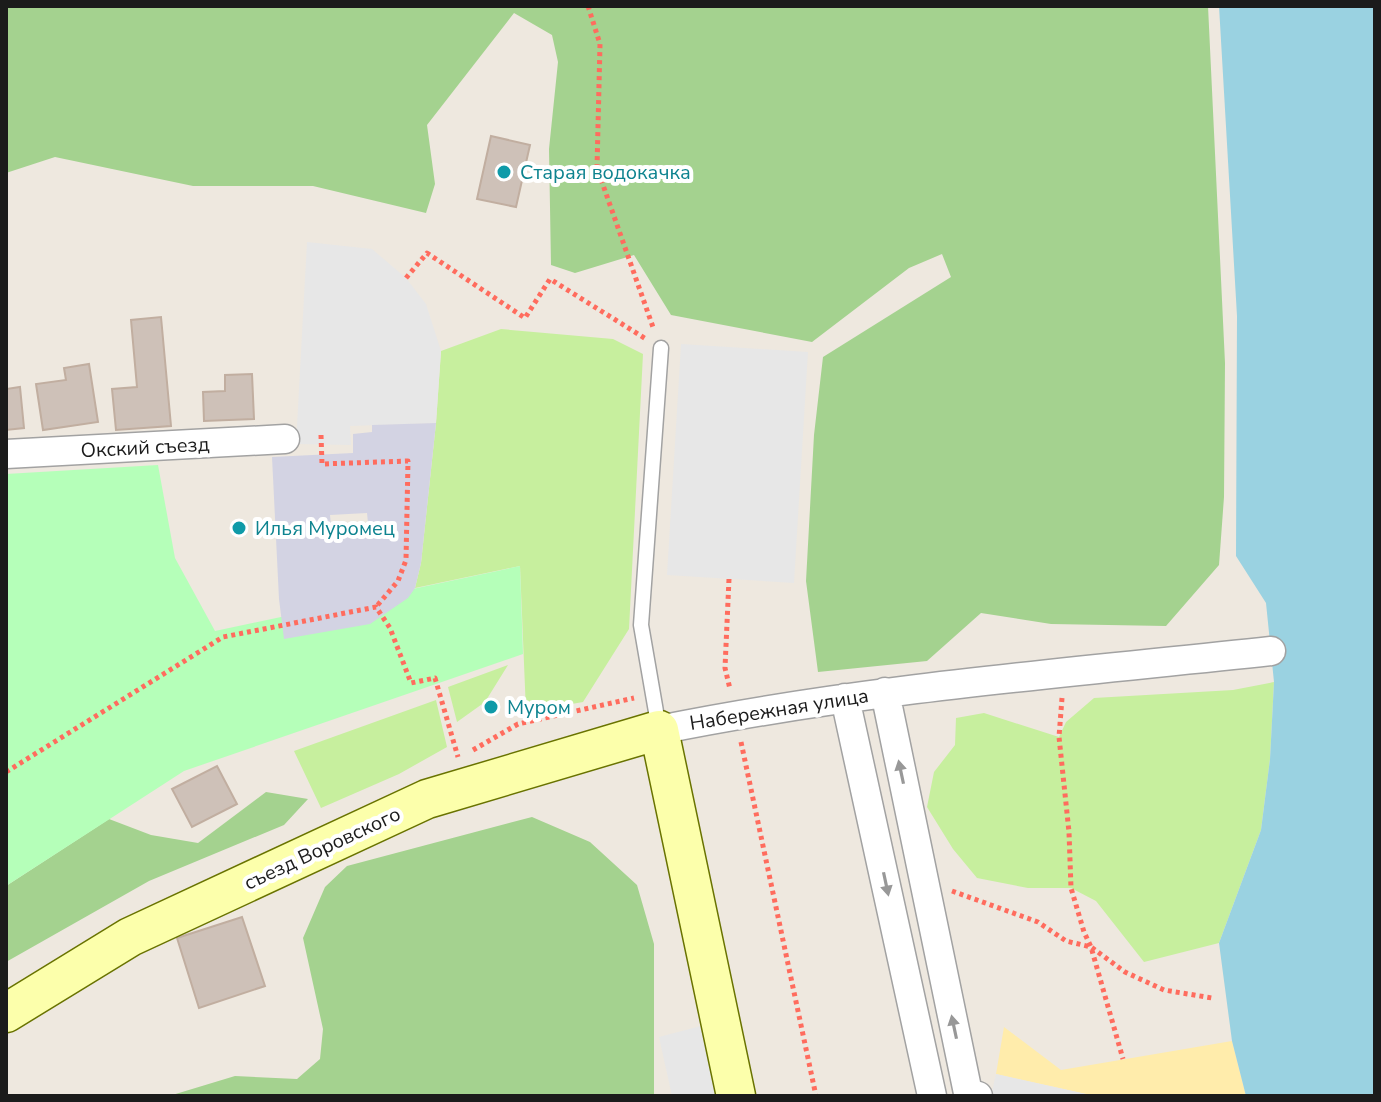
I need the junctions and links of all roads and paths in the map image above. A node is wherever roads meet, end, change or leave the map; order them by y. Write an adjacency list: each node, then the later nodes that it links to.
1 (588, 6): 3 (path)
2 (406, 278): 3 (path)
3 (661, 348): 14 (lane)
4 (321, 435): 8 (path)
5 (285, 439): 6 (street, Окский съезд)
6 (6, 454)
7 (729, 579): 13 (path)
8 (376, 607): 15 (path); 16 (path)
9 (1271, 651): 10 (street, Набережная улица)
10 (1063, 673): 11 (street, Набережная улица); 18 (path)
11 (885, 692): 12 (street, Набережная улица); 17 (street, one-way to 11)
12 (845, 698): 13 (street, Набережная улица); 24 (street, one-way to 24)
13 (735, 715): 14 (street, Набережная улица); 23 (path)
14 (659, 730): 20 (street, съезд Воровского); 22 (street)
15 (459, 758)
16 (6, 772)
17 (924, 883): 18 (path); 25 (street, one-way to 17)
18 (1091, 947): 19 (path); 21 (path)
19 (1212, 998)
20 (6, 1013)
21 (1123, 1059)
22 (736, 1096)
23 (816, 1096)
24 (932, 1096)
25 (978, 1096)

